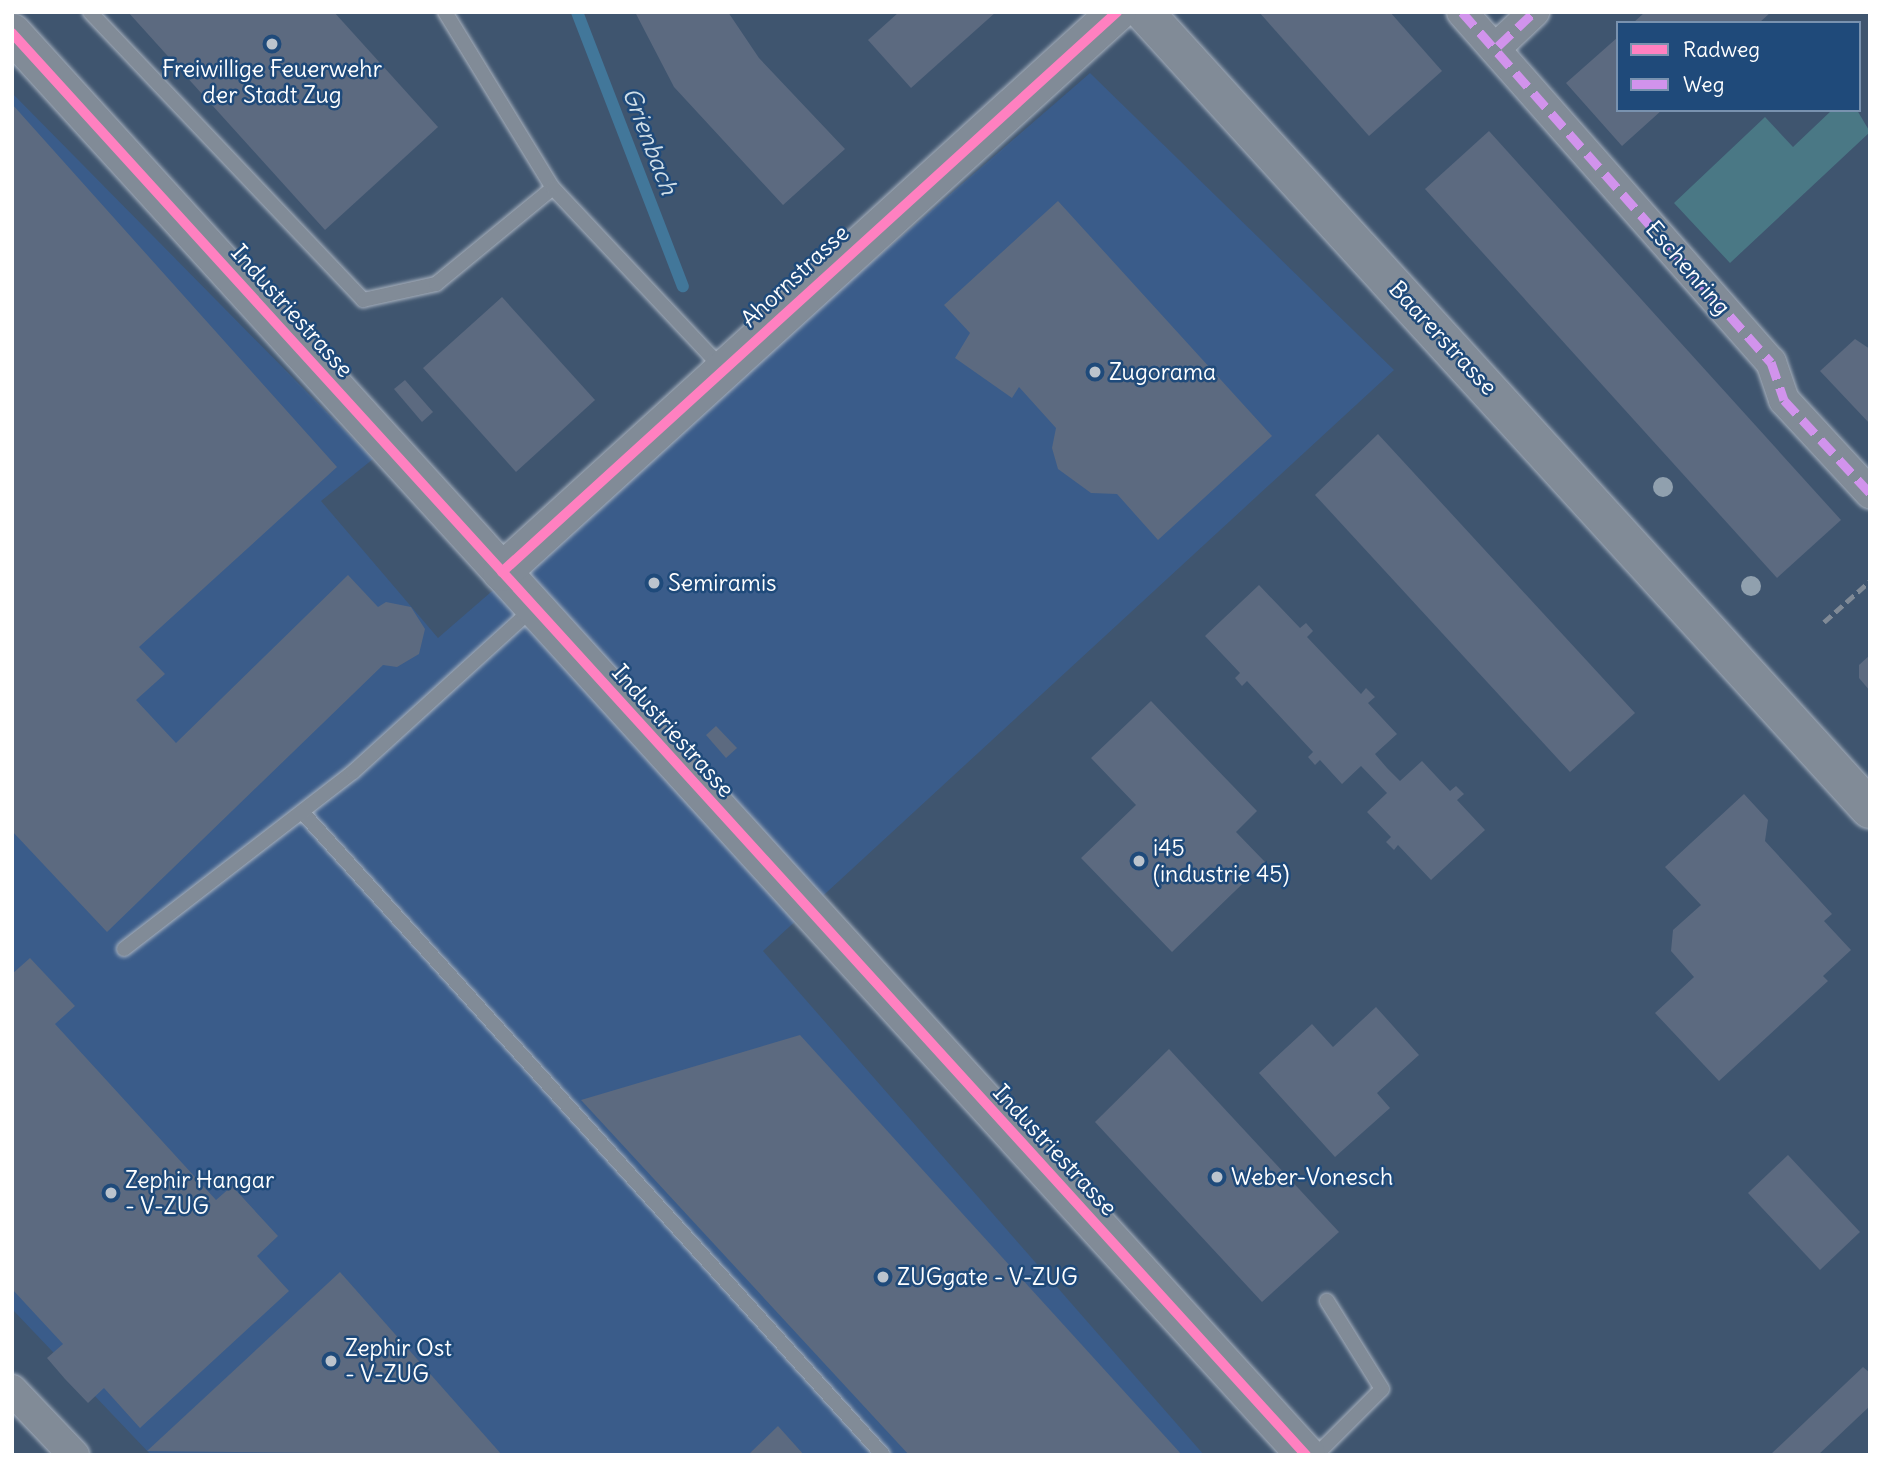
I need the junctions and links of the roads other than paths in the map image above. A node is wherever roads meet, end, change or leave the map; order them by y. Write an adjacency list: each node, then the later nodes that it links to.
1 (90, 12): 9 (lane)
2 (445, 12): 9 (lane)
3 (1117, 12): 10 (street, Ahornstrasse)
4 (1144, 12): 14 (street, Baarerstrasse)
5 (1462, 12): 8 (street, Eschenring)
6 (1534, 12): 8 (street)
7 (12, 33): 12 (street, Industriestrasse)
8 (1498, 46): 11 (street, Eschenring)
9 (553, 188): 10 (lane)
10 (725, 371): 12 (street, Ahornstrasse)
11 (1870, 493)
12 (502, 572): 13 (street, Industriestrasse)
13 (534, 607): 15 (lane); 21 (street, Industriestrasse)
14 (1870, 809)
15 (303, 813): 16 (lane); 20 (lane)
16 (124, 949)
17 (1327, 1301): 22 (lane)
18 (12, 1390): 19 (street)
19 (74, 1455)
20 (883, 1455)
21 (1306, 1455)
22 (1316, 1455)

